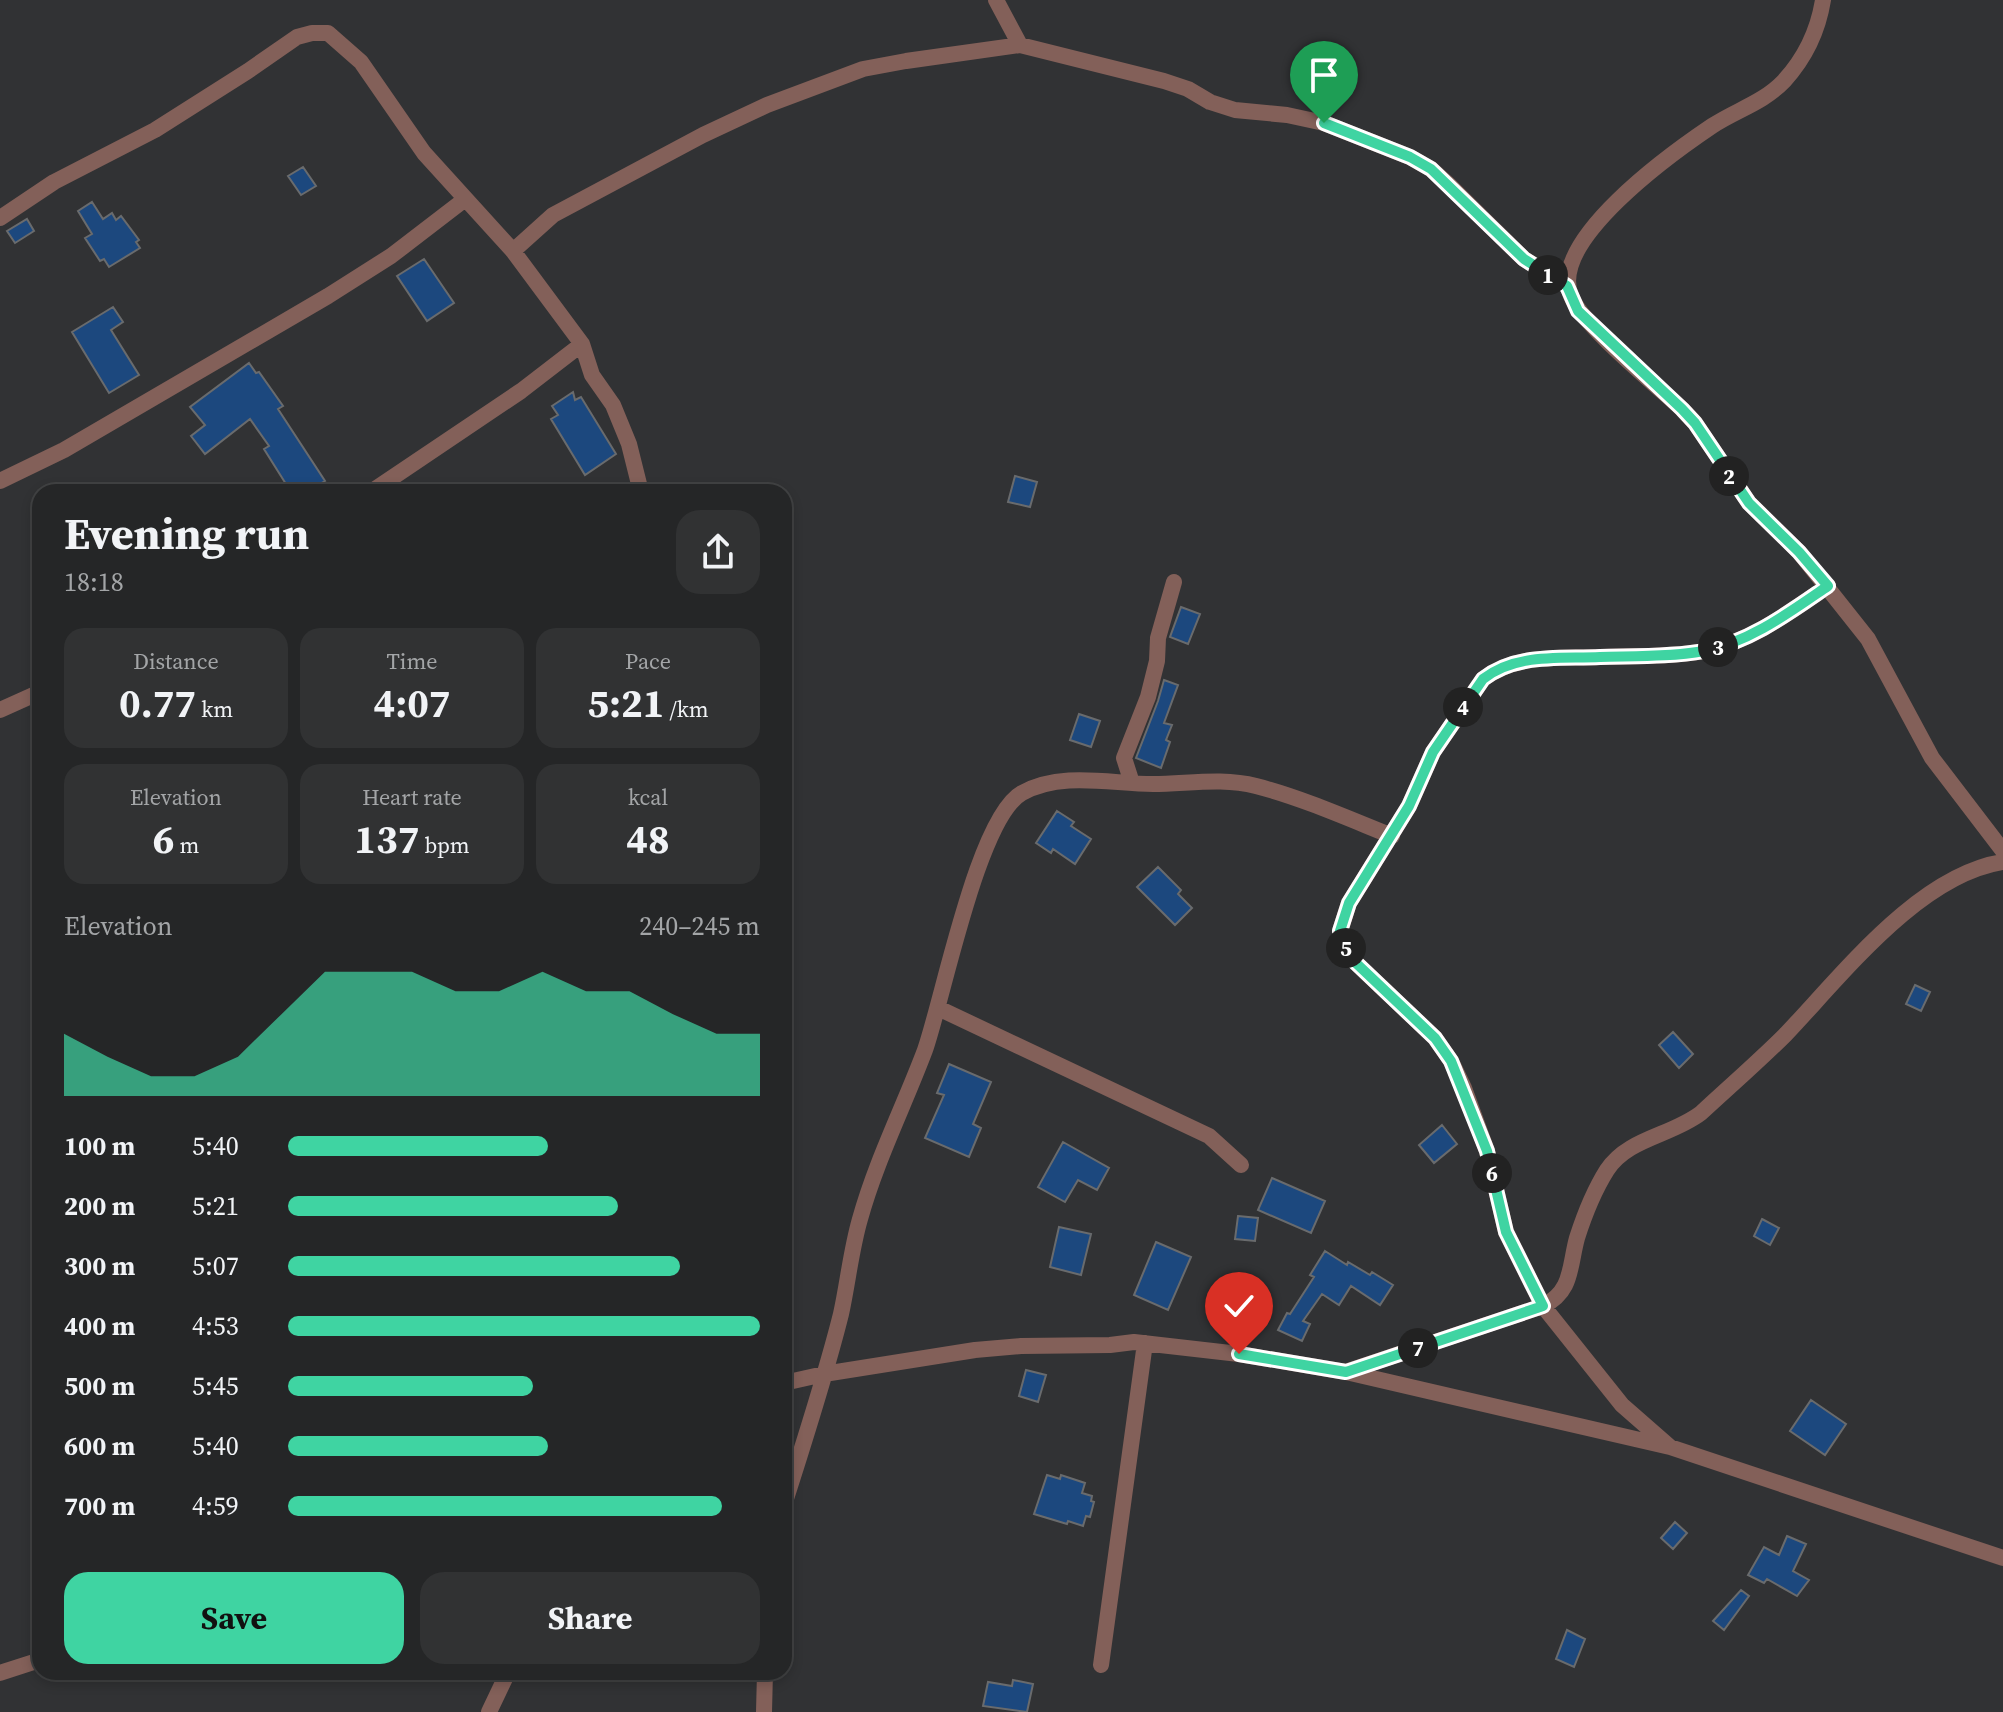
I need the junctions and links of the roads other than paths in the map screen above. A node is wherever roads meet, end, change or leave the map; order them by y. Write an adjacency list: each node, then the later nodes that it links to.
1 (996, 0): 3 (street)
2 (1823, 0): 7 (street)
3 (1020, 45): 6 (street); 7 (street)
4 (464, 200): 5 (street); 6 (street); 9 (street)
5 (0, 218)
6 (513, 251): 8 (street)
7 (1567, 286): 13 (street)
8 (582, 344): 10 (street); 11 (street)
9 (0, 481)
10 (383, 484)
11 (639, 484)
12 (1174, 582): 16 (street)
13 (1828, 586): 17 (street); 18 (street)
14 (32, 696): 15 (street)
15 (0, 710)
16 (1132, 783): 17 (street); 20 (street)
17 (1392, 836): 22 (street)
18 (2003, 851)
19 (2003, 862): 22 (street)
20 (938, 1008): 21 (street); 25 (street)
21 (1241, 1165)
22 (1543, 1306): 24 (street); 27 (street)
23 (1145, 1343): 24 (street); 25 (street); 31 (street)
24 (1346, 1372): 27 (street)
25 (824, 1374): 26 (street); 28 (street)
26 (792, 1381)
27 (1670, 1447): 29 (street)
28 (792, 1479)
29 (2003, 1558)
30 (32, 1663): 32 (street)
31 (1101, 1665)
32 (0, 1673)
33 (504, 1680): 35 (street)
34 (765, 1680): 36 (street)
35 (489, 1712)
36 (764, 1712)

